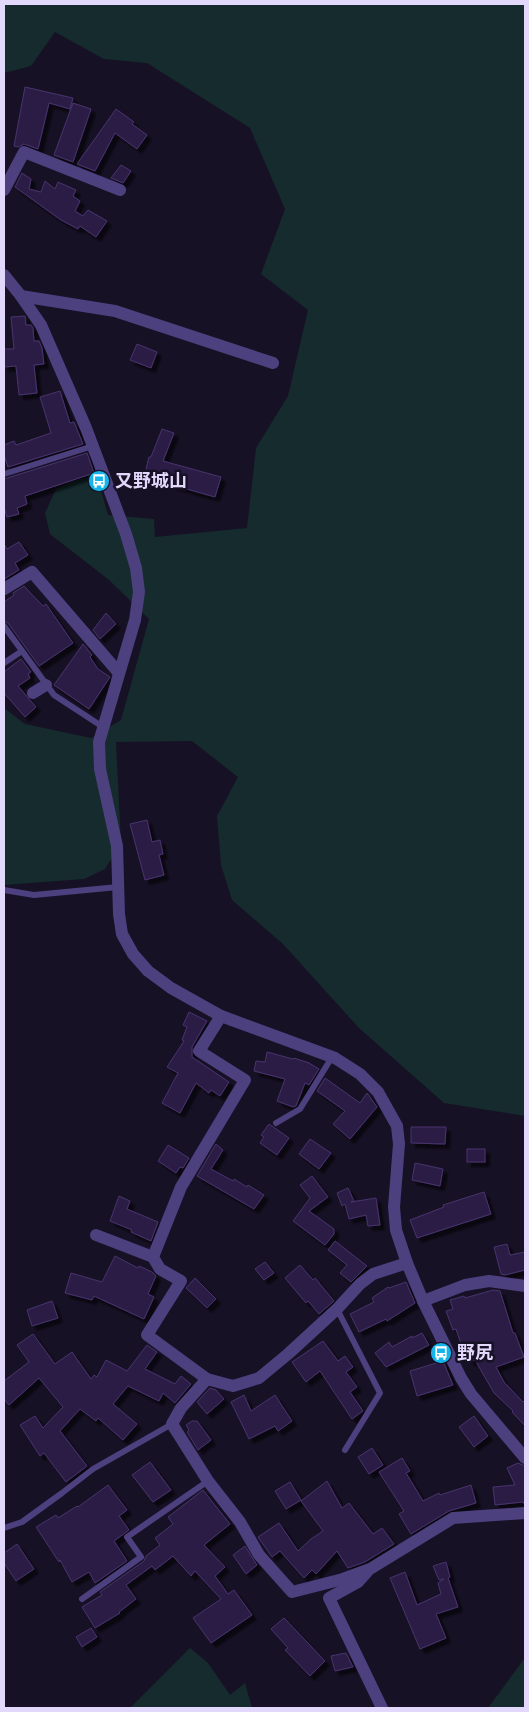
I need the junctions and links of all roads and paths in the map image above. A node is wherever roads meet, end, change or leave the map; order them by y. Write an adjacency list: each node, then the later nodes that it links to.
1 (4, 190): 2 (street)
2 (120, 190)
3 (4, 275): 4 (street)
4 (21, 296): 5 (street); 6 (street)
5 (273, 363)
6 (93, 446): 7 (lane); 12 (street)
7 (4, 474)
8 (4, 589): 12 (street)
9 (4, 626): 10 (lane)
10 (22, 651): 11 (lane); 13 (lane)
11 (4, 663)
12 (119, 673): 15 (street)
13 (46, 685): 14 (street); 15 (lane)
14 (33, 693)
15 (103, 727): 16 (street)
16 (118, 887): 17 (lane); 18 (street)
17 (4, 890)
18 (221, 1016): 19 (street); 22 (street)
19 (332, 1057): 20 (lane); 23 (street)
20 (276, 1122)
21 (96, 1235): 22 (street)
22 (153, 1257): 27 (street)
23 (407, 1263): 25 (street); 26 (street)
24 (525, 1286): 25 (street)
25 (423, 1301): 30 (street)
26 (337, 1309): 27 (street); 29 (lane)
27 (207, 1379): 28 (street)
28 (172, 1424): 31 (street); 33 (lane)
29 (345, 1450)
30 (525, 1458)
31 (208, 1481): 34 (street); 35 (lane)
32 (525, 1513): 34 (street)
33 (4, 1528)
34 (370, 1569): 36 (street)
35 (82, 1599)
36 (382, 1708)

